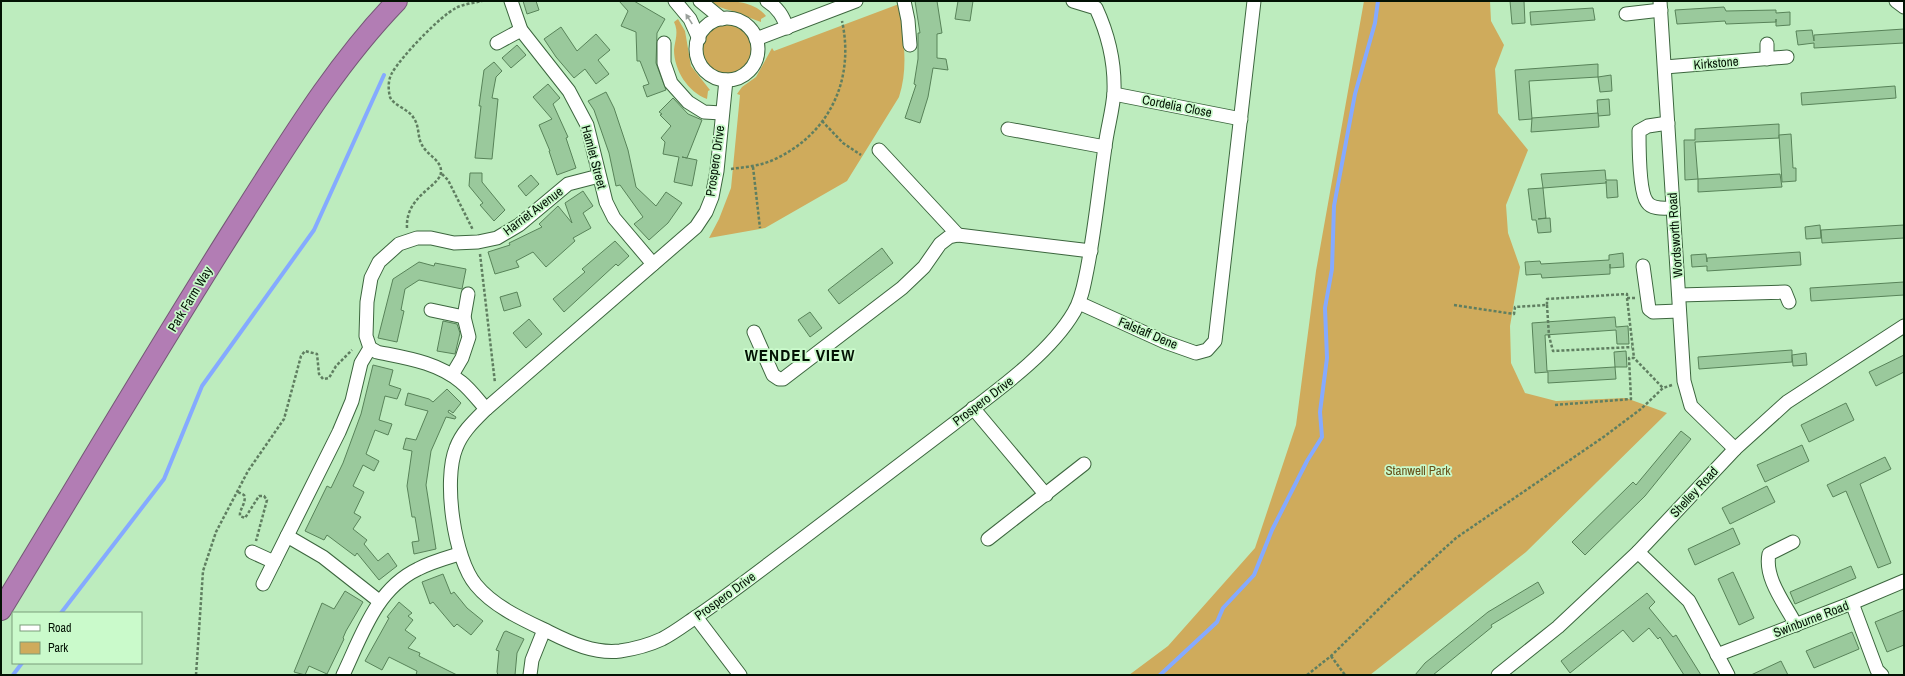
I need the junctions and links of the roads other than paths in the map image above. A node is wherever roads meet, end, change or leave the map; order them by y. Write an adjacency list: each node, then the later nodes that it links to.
1 (397, 1): 68 (highway, Park Farm Way)
2 (675, 1): 18 (street, one-way to 2)
3 (700, 1): 15 (street)
4 (768, 1): 16 (street)
5 (856, 1): 16 (street)
6 (904, 1): 23 (street)
7 (1073, 1): 11 (street, Prospero Drive)
8 (1254, 1): 30 (street)
9 (1896, 1): 13 (street)
10 (511, 3): 17 (street, Hamlet Street)
11 (1101, 4): 28 (street, Prospero Drive)
12 (1661, 5): 14 (street); 26 (street, Wordsworth Road)
13 (1904, 7)
14 (1626, 14)
15 (722, 19): 18 (street); 19 (street)
16 (787, 28): 19 (street)
17 (521, 30): 20 (street); 35 (street, Hamlet Street)
18 (699, 39): 27 (street)
19 (756, 39): 27 (street)
20 (497, 43)
21 (664, 43): 29 (street)
22 (1766, 44): 25 (street)
23 (910, 45)
24 (1787, 57): 25 (street, Kirkstone)
25 (1767, 59): 26 (street, Kirkstone)
26 (1665, 67): 31 (street, Wordsworth Road)
27 (726, 80): 29 (street, Prospero Drive)
28 (1114, 94): 30 (street, Cordelia Close); 33 (street, Prospero Drive)
29 (722, 113): 39 (street, Prospero Drive)
30 (1241, 119): 44 (street, Falstaff Dene)
31 (1668, 123): 36 (street, Wordsworth Road); 36 (street)
32 (1008, 129): 33 (street)
33 (1105, 147): 38 (street, Prospero Drive)
34 (880, 150): 37 (street)
35 (599, 176): 39 (street, Hamlet Street); 50 (street, Harriet Avenue)
36 (1673, 208): 42 (street, Wordsworth Road)
37 (958, 235): 38 (street); 49 (street)
38 (1090, 251): 44 (street, Prospero Drive)
39 (653, 264): 53 (street, Prospero Drive)
40 (1642, 266): 46 (street)
41 (468, 294): 47 (street)
42 (1678, 295): 43 (street); 46 (street, Wordsworth Road)
43 (1789, 302)
44 (1079, 303): 52 (street, Prospero Drive)
45 (431, 310): 47 (street)
46 (1679, 311): 54 (street, Wordsworth Road)
47 (464, 317): 51 (street)
48 (1904, 326): 54 (street, Shelley Road)
49 (754, 332)
50 (370, 348): 51 (street); 57 (street)
51 (452, 375): 53 (street)
52 (973, 408): 56 (street); 69 (street, Prospero Drive)
53 (486, 409): 62 (street, Prospero Drive)
54 (1735, 449): 61 (street, Shelley Road)
55 (1084, 464): 56 (street)
56 (1046, 495): 58 (street)
57 (286, 536): 63 (street); 66 (street)
58 (988, 539)
59 (1793, 542): 70 (street)
60 (252, 552): 63 (street)
61 (1638, 552): 72 (street); 76 (street, Shelley Road)
62 (459, 554): 66 (street); 71 (street, Prospero Drive)
63 (274, 562): 65 (street)
64 (1904, 581): 67 (street, Swinburne Road)
65 (263, 584)
66 (379, 601): 73 (street)
67 (1852, 603): 70 (street, Swinburne Road); 78 (street)
68 (1, 610)
69 (696, 617): 71 (street, Prospero Drive); 75 (street)
70 (1796, 625): 72 (street, Swinburne Road)
71 (544, 630): 74 (street)
72 (1716, 655): 77 (street)
73 (343, 675)
74 (530, 675)
75 (740, 675)
76 (1498, 675)
77 (1728, 675)
78 (1882, 675)

